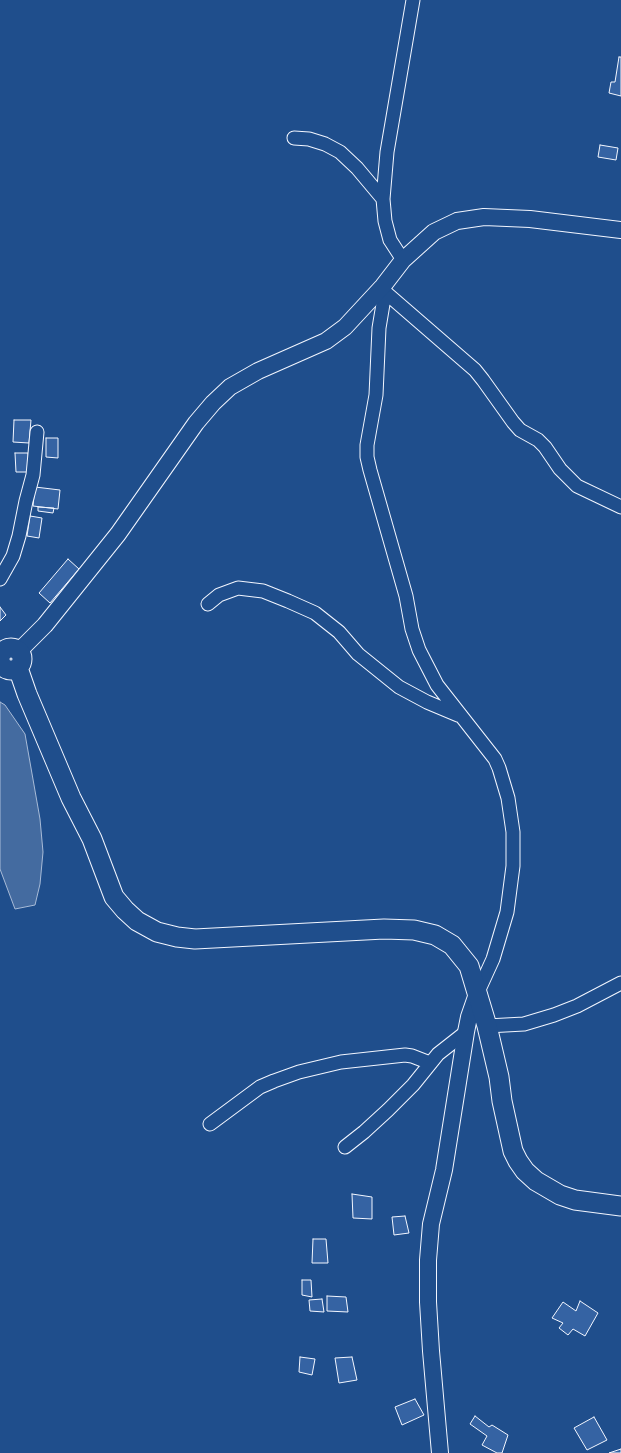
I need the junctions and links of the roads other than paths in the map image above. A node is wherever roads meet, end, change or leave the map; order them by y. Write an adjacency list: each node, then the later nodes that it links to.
1 (413, 0): 3 (street)
2 (294, 138): 3 (street)
3 (383, 199): 5 (street)
4 (621, 230): 5 (main road)
5 (403, 260): 6 (main road)
6 (384, 289): 8 (street); 11 (main road); 12 (street)
7 (37, 432): 9 (street)
8 (621, 507)
9 (0, 579)
10 (208, 604): 12 (street)
11 (10, 661): 14 (highway)
12 (460, 716): 14 (street)
13 (621, 983): 15 (street)
14 (477, 994): 15 (highway); 16 (main road)
15 (487, 1026): 20 (highway)
16 (466, 1032): 17 (street); 21 (main road)
17 (430, 1063): 18 (street); 19 (street)
18 (210, 1124)
19 (345, 1147)
20 (621, 1206)
21 (440, 1453)

